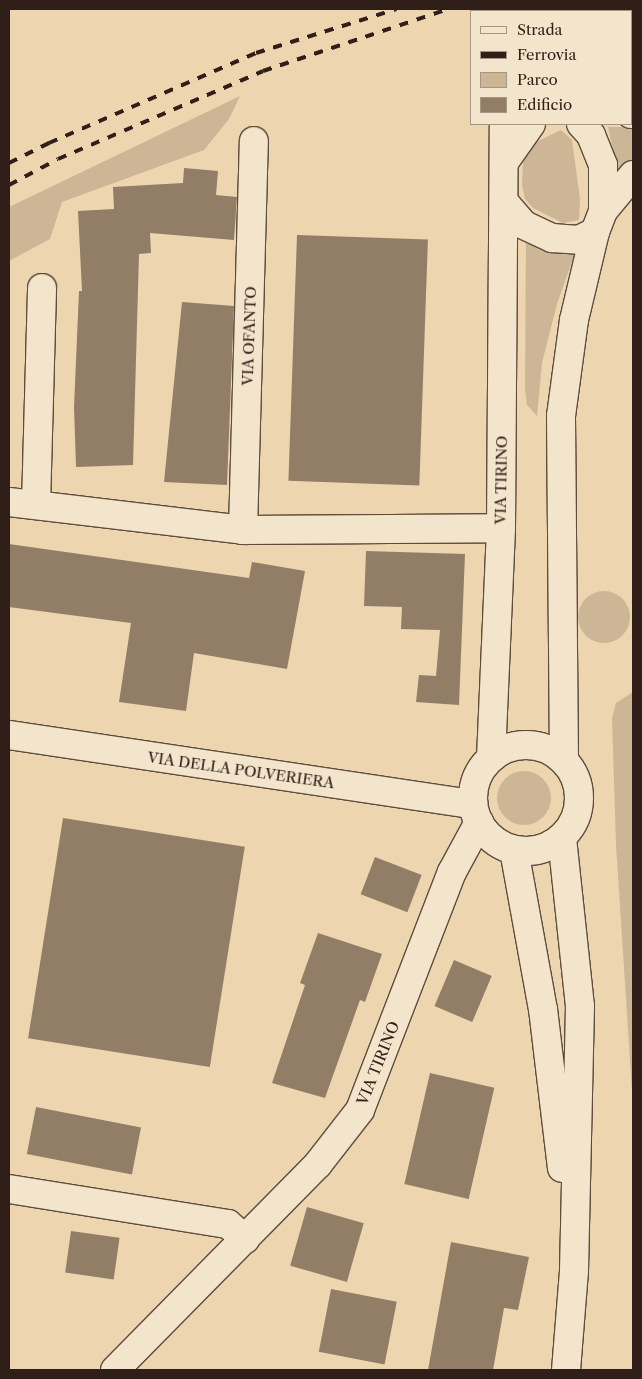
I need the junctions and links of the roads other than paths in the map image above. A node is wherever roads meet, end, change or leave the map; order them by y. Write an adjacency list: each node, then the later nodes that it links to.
1 (504, 125): 5 (street)
2 (530, 125): 5 (street)
3 (581, 125): 8 (street)
4 (254, 141): 13 (street, VIA OFANTO)
5 (506, 160): 7 (street, VIA TIRINO)
6 (633, 175): 8 (street)
7 (504, 202): 8 (street); 12 (street, VIA TIRINO)
8 (599, 221): 16 (street)
9 (42, 288): 11 (street)
10 (9, 502): 11 (street)
11 (36, 505): 13 (street)
12 (501, 528): 13 (street); 15 (street, VIA TIRINO)
13 (243, 530)
14 (9, 735): 17 (street, VIA DELLA POLVERIERA)
15 (491, 758): 16 (street); 18 (street)
16 (564, 761): 19 (street)
17 (425, 797): 18 (street, VIA DELLA POLVERIERA); 21 (street)
18 (476, 813): 20 (street); 21 (street, VIA TIRINO)
19 (562, 838): 20 (street); 24 (street)
20 (514, 850): 24 (street)
21 (461, 856): 23 (street, VIA TIRINO)
22 (9, 1189): 23 (street)
23 (245, 1239): 25 (street, VIA TIRINO)
24 (574, 1271): 26 (street)
25 (115, 1370)
26 (566, 1370)

